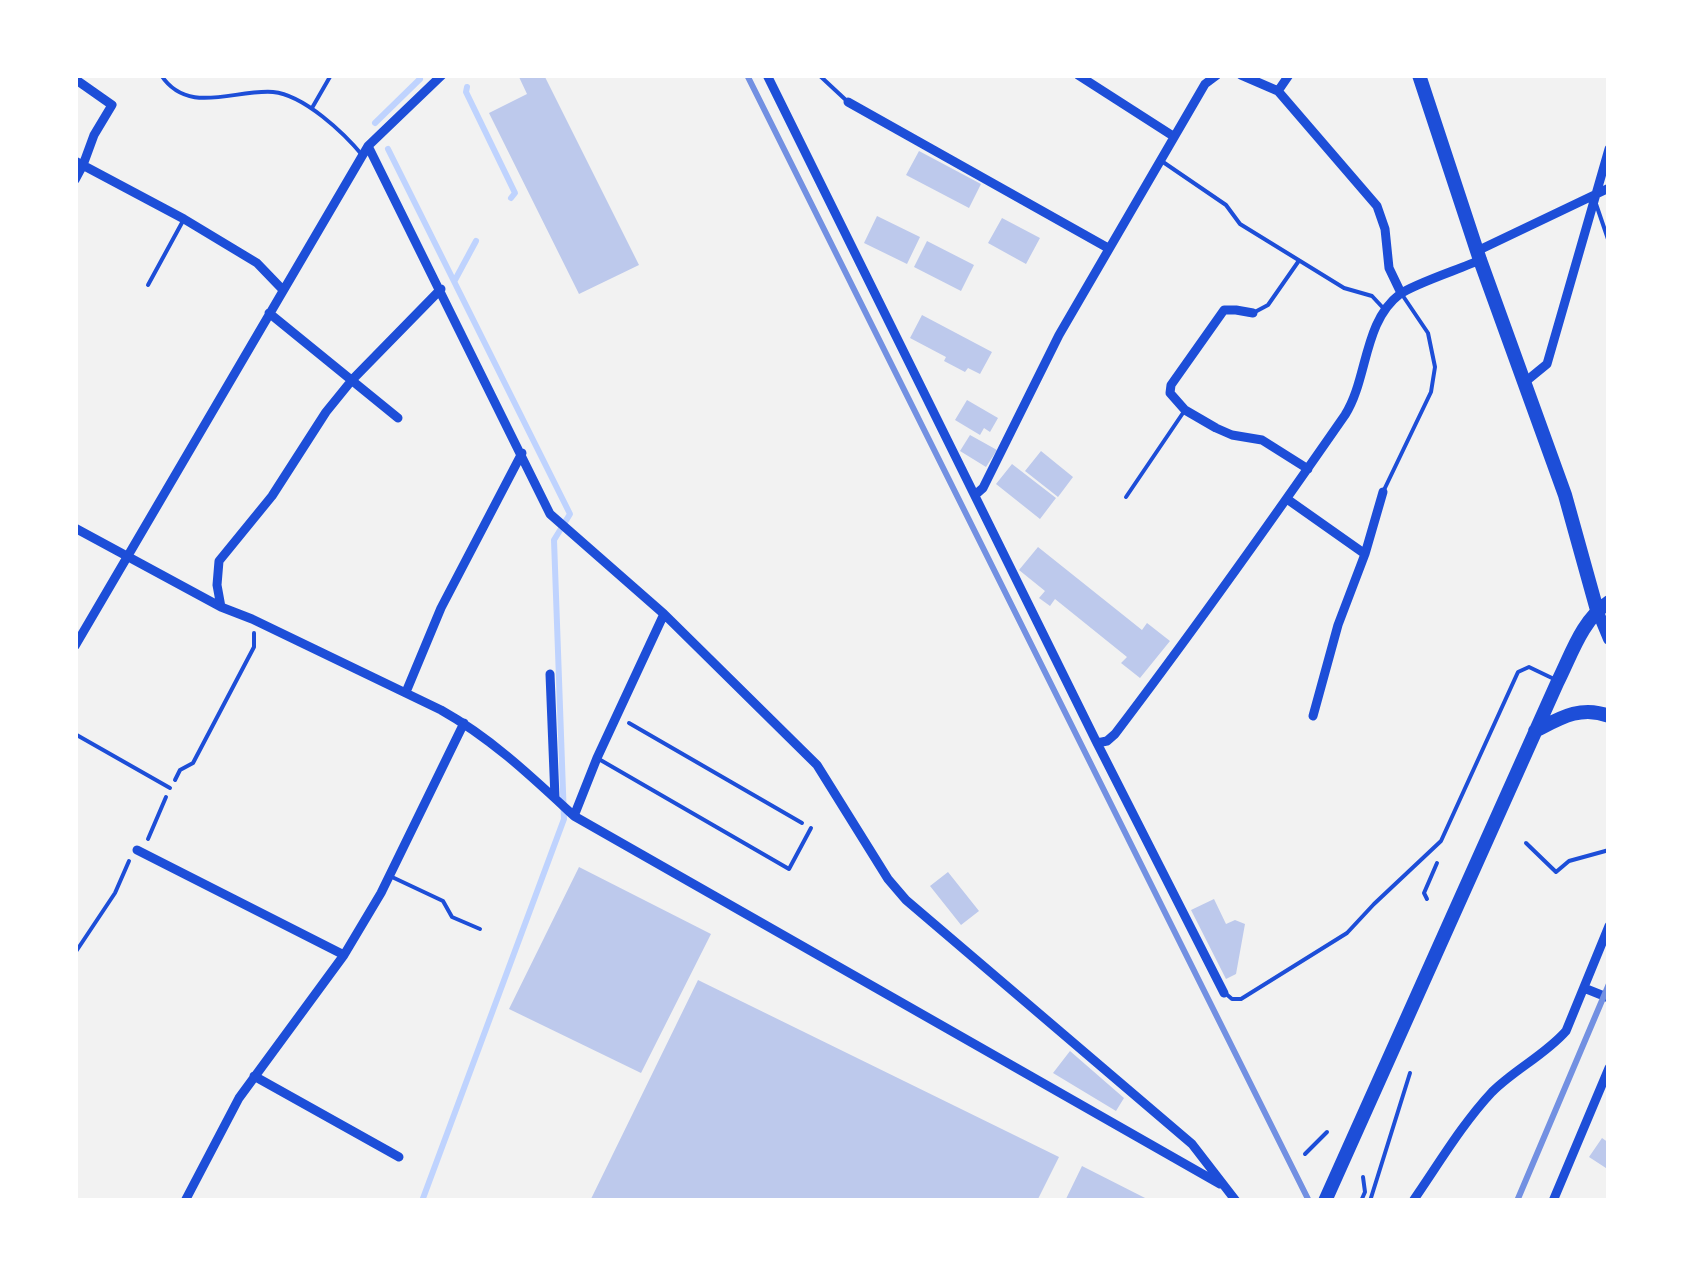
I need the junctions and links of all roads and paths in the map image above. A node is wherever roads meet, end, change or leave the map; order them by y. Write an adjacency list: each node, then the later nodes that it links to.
1 (162, 75): 14 (lane)
2 (331, 75): 14 (lane)
3 (442, 75): 17 (street)
4 (766, 75): 42 (street)
5 (819, 75): 13 (lane)
6 (1078, 75): 15 (street)
7 (1217, 75): 15 (street)
8 (1240, 75): 12 (street)
9 (1289, 75): 12 (street)
10 (1418, 75): 26 (main road)
11 (75, 79): 19 (street)
12 (1278, 91): 31 (street)
13 (848, 102): 25 (street)
14 (312, 108): 17 (lane)
15 (1174, 136): 18 (street)
16 (1609, 149): 22 (street)
17 (365, 151): 29 (street); 30 (street)
18 (1159, 160): 25 (street); 27 (lane)
19 (79, 163): 20 (street); 23 (street)
20 (75, 180)
21 (1609, 188): 22 (street)
22 (1594, 197): 24 (lane); 26 (street); 36 (street)
23 (184, 219): 28 (lane); 30 (street)
24 (1609, 242)
25 (1108, 248): 42 (street)
26 (1478, 255): 31 (street); 36 (main road)
27 (1298, 262): 32 (lane); 34 (lane)
28 (148, 285)
29 (440, 289): 35 (street); 39 (street)
30 (283, 290): 33 (street)
31 (1401, 293): 32 (street); 41 (lane)
32 (1385, 310): 40 (street)
33 (269, 313): 35 (street); 47 (street)
34 (1253, 313): 37 (street)
35 (352, 380): 38 (street); 49 (street)
36 (1526, 382): 48 (main road)
37 (1185, 410): 40 (street); 43 (lane)
38 (398, 418)
39 (522, 453): 50 (street); 56 (street)
40 (1308, 469): 44 (street)
41 (1384, 492): 46 (street)
42 (975, 495): 63 (street)
43 (1126, 497)
44 (1286, 499): 46 (street); 63 (street)
45 (75, 528): 47 (street)
46 (1366, 554): 58 (street)
47 (128, 556): 49 (street); 53 (street)
48 (1603, 606): 52 (main road); 55 (main road)
49 (221, 607): 51 (street)
50 (664, 614): 57 (street); 90 (street)
51 (252, 618): 56 (street); 65 (path)
52 (1609, 639)
53 (75, 646)
54 (550, 674): 66 (street)
55 (1558, 681): 61 (main road); 69 (lane)
56 (406, 692): 60 (street)
57 (617, 716): 64 (street); 68 (path)
58 (1313, 716)
59 (1609, 716): 61 (main road)
60 (464, 723): 66 (street); 73 (street)
61 (1534, 731): 93 (main road)
62 (75, 734): 65 (lane)
63 (1097, 743): 81 (street)
64 (597, 758): 67 (street); 68 (lane)
65 (170, 788)
66 (555, 798): 67 (street)
67 (574, 816): 90 (street)
68 (811, 828)
69 (1440, 842): 74 (path); 81 (lane)
70 (1526, 843): 72 (lane)
71 (137, 850): 79 (street)
72 (1609, 850)
73 (390, 876): 77 (lane); 79 (street)
74 (1427, 899)
75 (100, 914): 78 (path)
76 (1609, 926): 80 (street)
77 (480, 928)
78 (75, 953)
79 (344, 955): 85 (street)
80 (1584, 988): 82 (street); 96 (street)
81 (1224, 993)
82 (1609, 998)
83 (1609, 1068): 97 (street)
84 (1410, 1073): 95 (path)
85 (254, 1076): 88 (street); 91 (street)
86 (1326, 1132): 87 (path)
87 (1305, 1154)
88 (399, 1158)
89 (1363, 1176): 94 (path)
90 (1227, 1188): 92 (street)
91 (185, 1201)
92 (1236, 1201)
93 (1325, 1201)
94 (1361, 1201)
95 (1370, 1201)
96 (1413, 1201)
97 (1553, 1201)

